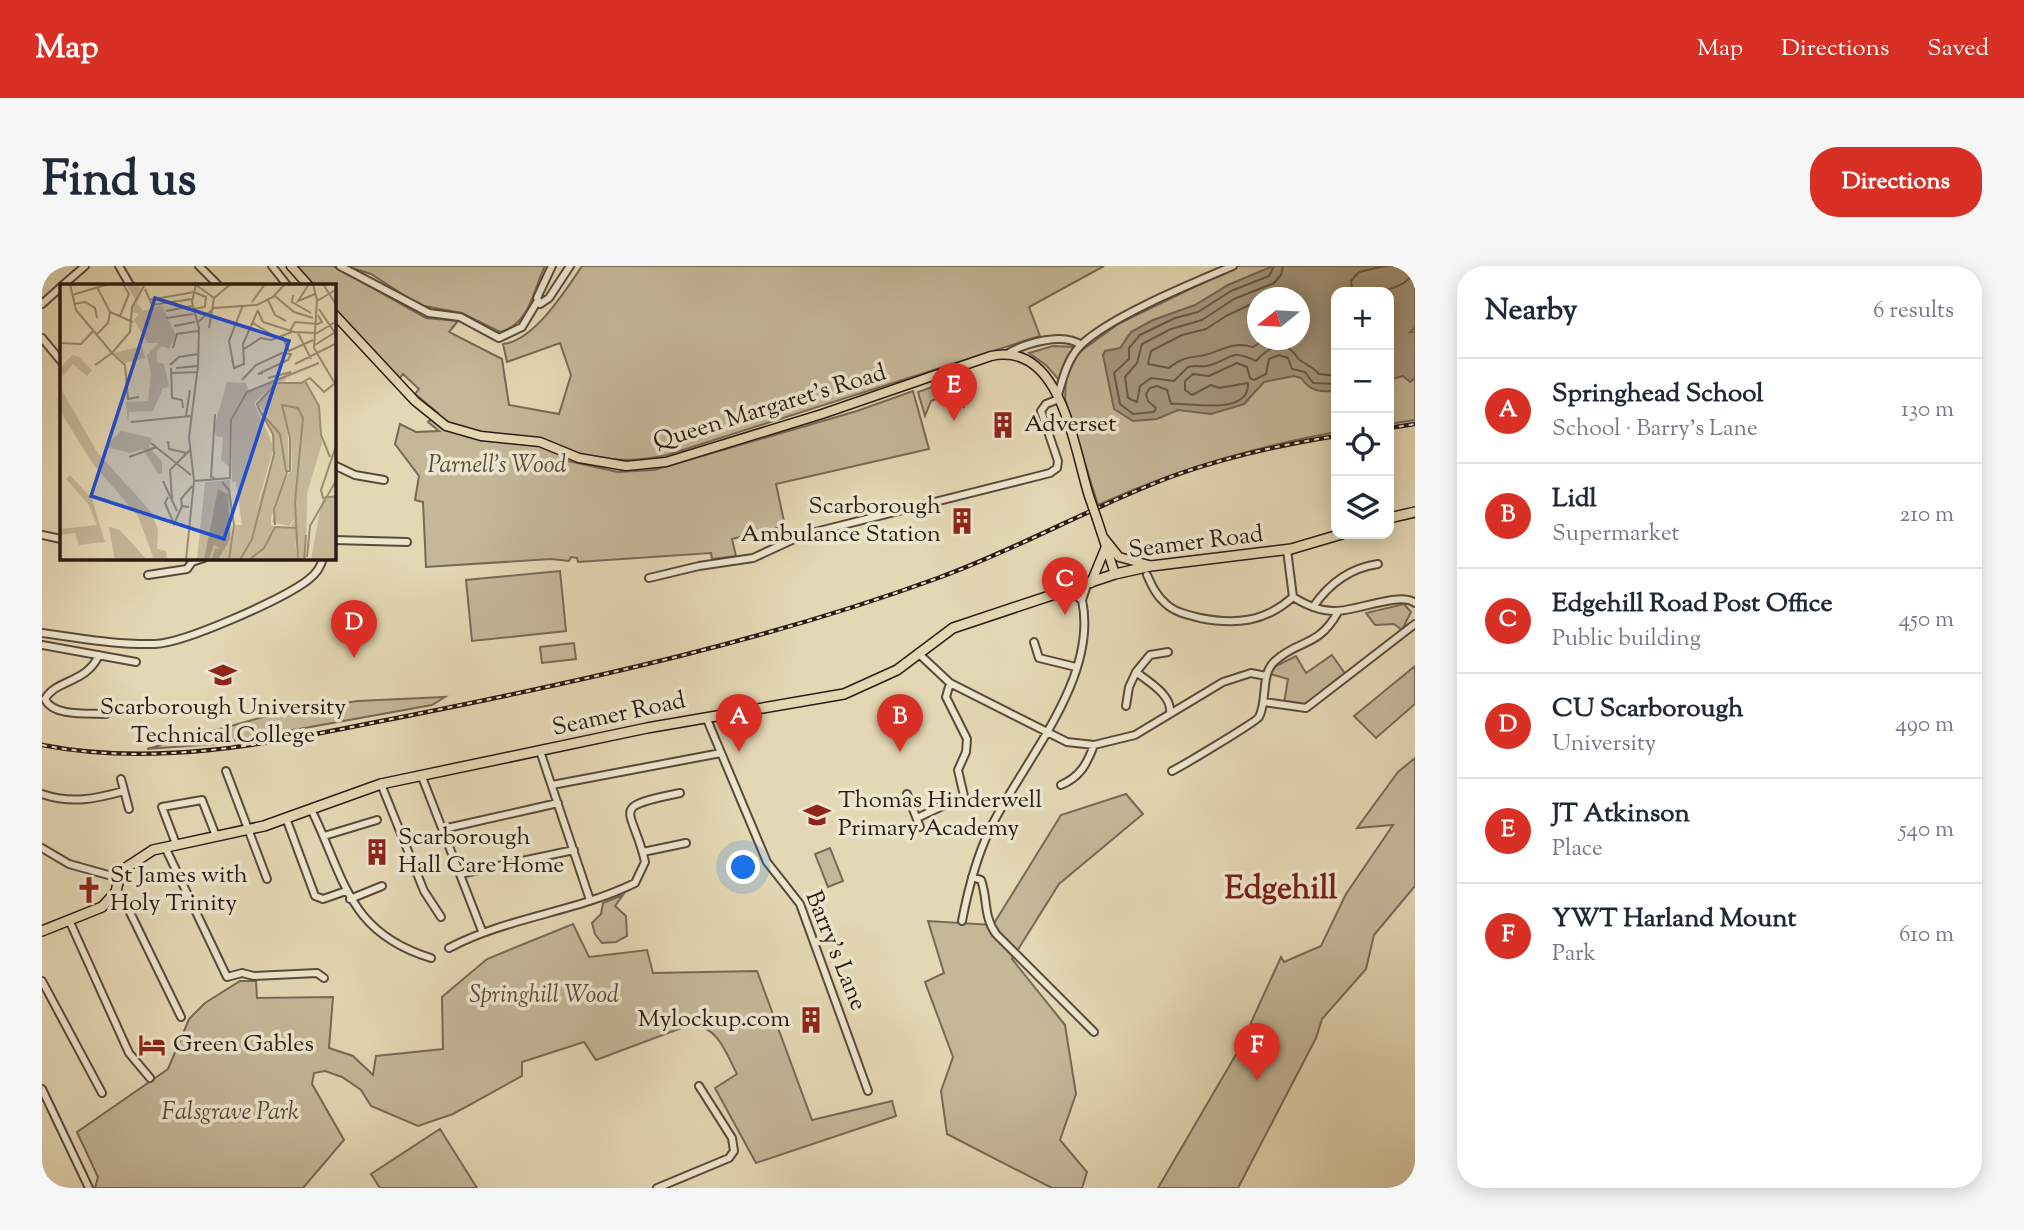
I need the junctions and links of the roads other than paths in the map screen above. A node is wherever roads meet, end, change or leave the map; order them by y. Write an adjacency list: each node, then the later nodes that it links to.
1 (85, 266): 10 (street)
2 (119, 266): 11 (street)
3 (199, 266): 12 (street)
4 (272, 266): 13 (street)
5 (291, 266): 14 (main road)
6 (340, 266): 16 (street)
7 (552, 266): 16 (street)
8 (570, 266): 16 (street)
9 (1233, 266): 20 (street)
10 (64, 284)
11 (129, 284)
12 (217, 284)
13 (286, 284)
14 (307, 284)
15 (60, 288): 17 (street)
16 (537, 302)
17 (42, 304)
18 (336, 316): 22 (main road, Queen Margaret's Road)
19 (42, 338): 21 (street)
20 (1081, 345): 22 (street); 24 (street)
21 (45, 346): 23 (street)
22 (1007, 354): 24 (main road)
23 (60, 360)
24 (1058, 397): 34 (main road, bridge); 42 (street)
25 (336, 466): 26 (street)
26 (384, 480)
27 (1415, 512): 28 (highway)
28 (1394, 517)
29 (42, 535): 31 (street)
30 (1331, 537): 35 (highway, Seamer Road)
31 (60, 539)
32 (336, 540): 33 (street)
33 (407, 542)
34 (1105, 542): 39 (main road); 40 (main road); 43 (main road)
35 (1287, 550): 39 (highway, Seamer Road); 45 (street)
36 (191, 560): 41 (street)
37 (322, 560): 51 (street)
38 (1377, 564): 48 (street)
39 (1149, 570): 40 (highway, Seamer Road); 45 (street)
40 (1115, 574): 43 (highway, Seamer Road)
41 (148, 575)
42 (649, 578)
43 (1089, 584): 44 (highway, Seamer Road); 46 (street)
44 (1069, 591): 46 (street); 55 (highway, Seamer Road)
45 (1293, 597): 48 (street)
46 (1082, 600): 58 (street)
47 (1415, 603): 49 (street)
48 (1312, 607): 49 (street)
49 (1338, 612): 60 (street)
50 (1415, 624): 62 (street)
51 (42, 633)
52 (1034, 642): 58 (street)
53 (42, 645): 56 (street)
54 (1168, 652): 59 (street)
55 (918, 653): 61 (street); 66 (highway, Seamer Road)
56 (99, 655): 57 (street); 65 (street)
57 (136, 662)
58 (1076, 667): 67 (street)
59 (1136, 672): 63 (street); 64 (street)
60 (1266, 676): 62 (street); 64 (street)
61 (950, 683): 67 (street); 86 (street)
62 (1264, 702): 72 (street)
63 (1126, 706)
64 (1170, 713): 68 (street)
65 (106, 714)
66 (706, 717): 69 (highway, Seamer Road); 70 (street, Barry's Lane)
67 (1047, 732): 68 (street); 100 (street)
68 (1094, 746): 77 (street)
69 (540, 751): 73 (highway, Seamer Road); 76 (street)
70 (721, 753): 76 (street); 122 (street, Barry's Lane)
71 (226, 771): 89 (street)
72 (1172, 771)
73 (422, 777): 75 (highway, Seamer Road); 90 (street)
74 (121, 779): 78 (street)
75 (381, 784): 84 (highway, Seamer Road); 108 (street)
76 (552, 785): 82 (street)
77 (1061, 785)
78 (124, 791): 80 (street); 83 (street)
79 (680, 793): 98 (street)
80 (42, 794)
81 (907, 794): 86 (street)
82 (558, 803): 90 (street); 97 (street)
83 (129, 809)
84 (311, 809): 85 (highway, Seamer Road); 92 (street)
85 (286, 818): 89 (highway, Seamer Road); 104 (street)
86 (917, 818): 88 (street)
87 (377, 820): 92 (street)
88 (920, 827)
89 (249, 829): 91 (highway, Seamer Road); 102 (street)
90 (443, 830): 99 (street)
91 (216, 836): 94 (highway, Seamer Road); 94 (street)
92 (324, 836): 104 (street)
93 (686, 843): 98 (street)
94 (176, 845): 95 (highway, Seamer Road)
95 (164, 847): 101 (highway, Seamer Road); 115 (street)
96 (42, 848): 101 (street)
97 (574, 850): 99 (street); 107 (street)
98 (643, 852): 107 (street)
99 (460, 874): 112 (street)
100 (972, 877): 110 (street); 118 (street)
101 (119, 878): 105 (highway)
102 (267, 879)
103 (382, 886): 106 (street)
104 (346, 891): 106 (street)
105 (116, 892): 109 (highway); 117 (street)
106 (350, 900): 114 (street)
107 (590, 900): 112 (street)
108 (441, 917)
109 (69, 920): 111 (highway); 119 (street)
110 (962, 921)
111 (42, 931)
112 (482, 931): 113 (street)
113 (449, 948)
114 (431, 958)
115 (324, 978)
116 (42, 981): 123 (street)
117 (181, 1017)
118 (1094, 1032)
119 (150, 1078)
120 (699, 1086): 127 (street)
121 (42, 1090): 126 (street)
122 (868, 1091)
123 (102, 1093)
124 (42, 1183): 125 (street)
125 (45, 1188)
126 (89, 1188)
127 (657, 1188)

